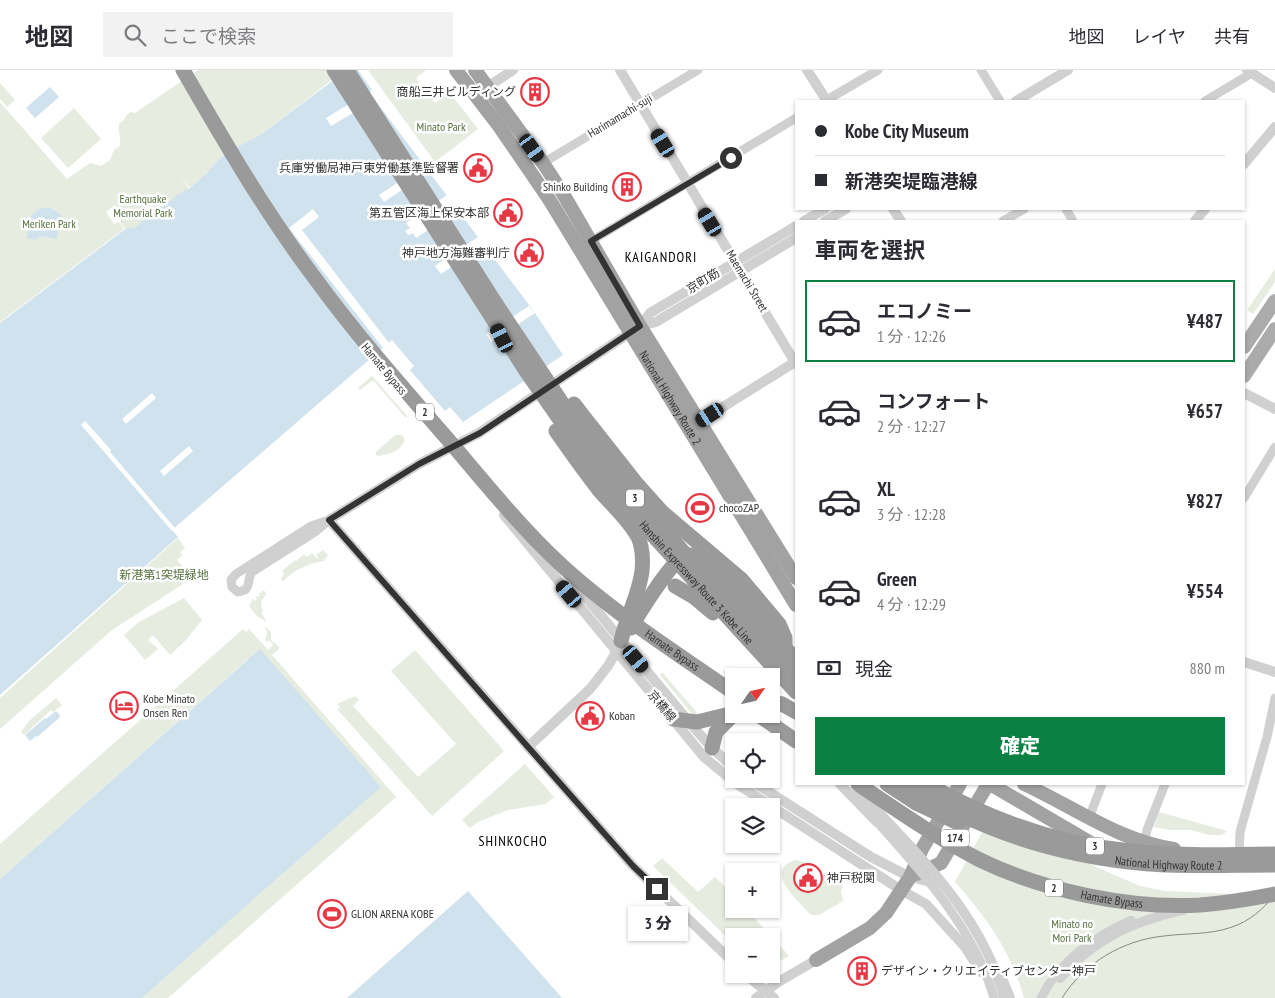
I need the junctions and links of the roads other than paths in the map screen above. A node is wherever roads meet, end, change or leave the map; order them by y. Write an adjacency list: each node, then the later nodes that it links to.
1 (180, 70): 70 (highway, Hamate Bypass / 2, bridge)
2 (184, 70): 69 (highway, Hamate Bypass / 2, bridge)
3 (334, 70): 43 (highway, Hanshin Expressway Route 3 Kobe Line / 3, bridge)
4 (347, 70): 43 (highway, Hanshin Expressway Route 3 Kobe Line / 3)
5 (456, 70): 17 (highway, National Highway Route 2)
6 (474, 70): 15 (highway, National Highway Route 2)
7 (513, 70): 15 (street)
8 (620, 70): 23 (street, Maemachi Street)
9 (698, 70): 23 (street, Harimamachi-suji)
10 (807, 70): 18 (street)
11 (878, 70): 19 (street)
12 (981, 70): 20 (street)
13 (1068, 70): 21 (street)
14 (1249, 72): 16 (street); 22 (street)
15 (487, 87): 17 (street); 26 (highway, National Highway Route 2)
16 (1275, 88)
17 (475, 96): 45 (highway, National Highway Route 2)
18 (825, 100)
19 (828, 100)
20 (999, 100)
21 (1018, 100)
22 (1207, 100)
23 (640, 105): 26 (street, Harimamachi-suji); 28 (street, Maemachi Street)
24 (795, 119): 28 (street)
25 (1275, 128): 27 (street)
26 (543, 162): 39 (highway, National Highway Route 2)
27 (1245, 163)
28 (688, 184): 39 (street); 40 (street, Maemachi Street)
29 (823, 210): 33 (street)
30 (844, 210): 34 (street)
31 (1022, 210): 35 (street)
32 (1204, 210): 36 (street)
33 (806, 220)
34 (827, 220)
35 (1005, 220)
36 (1196, 220)
37 (795, 227): 40 (street, 京町筋)
38 (795, 239): 41 (street, 京町筋)
39 (591, 241): 45 (highway, National Highway Route 2)
40 (735, 262): 41 (street, Maemachi Street); 45 (street, 京町筋)
41 (741, 271): 45 (street, 京町筋); 47 (street, Maemachi Street)
42 (1275, 301): 46 (main road)
43 (491, 306): 59 (highway, 3, bridge); 62 (highway, 3, bridge); 66 (highway, Hanshin Expressway Route 3 Kobe Line / 3, bridge)
44 (1275, 329): 49 (main road)
45 (635, 330): 52 (highway, National Highway Route 2); 53 (street); 61 (highway, National Highway Route 2)
46 (1245, 346)
47 (792, 348)
48 (795, 364): 52 (street)
49 (1245, 374)
50 (1245, 394): 51 (street)
51 (1275, 409)
52 (699, 422): 58 (highway, National Highway Route 2)
53 (460, 443): 55 (street); 62 (street, 京橋線)
54 (1275, 447): 56 (street)
55 (448, 448): 57 (street); 62 (street, 京橋線)
56 (1245, 495)
57 (329, 520): 57 (street); 81 (street)
58 (795, 576)
59 (736, 584): 62 (highway, 3); 63 (highway, 3, bridge); 66 (highway, 3)
60 (675, 586): 66 (highway, bridge)
61 (795, 603)
62 (619, 646): 74 (street, 京橋線); 76 (street, 京橋線); 81 (street)
63 (795, 659)
64 (1245, 662): 65 (street)
65 (1275, 672)
66 (783, 676): 67 (highway, Hanshin Expressway Route 3 Kobe Line / 3, bridge)
67 (795, 691)
68 (1275, 698): 103 (street)
69 (725, 700)
70 (725, 701)
71 (780, 704): 73 (highway)
72 (725, 709): 76 (highway)
73 (795, 711)
74 (672, 719): 76 (highway); 110 (street, 京橋線)
75 (725, 719): 82 (highway)
76 (697, 722): 82 (street, 京橋線)
77 (771, 723): 80 (highway)
78 (773, 723): 79 (highway)
79 (795, 736)
80 (795, 742)
81 (528, 747): 114 (street)
82 (712, 748): 83 (street, 京橋線)
83 (725, 760)
84 (841, 785): 100 (street)
85 (850, 785): 122 (street, bridge)
86 (860, 785): 112 (highway, Hamate Bypass / 2, bridge)
87 (866, 785): 112 (highway, Hamate Bypass / 2, bridge)
88 (889, 785): 101 (highway, 3, bridge)
89 (908, 785): 101 (highway, 3, bridge)
90 (930, 785): 105 (highway, 3, bridge)
91 (959, 785): 108 (highway, 174)
92 (988, 785): 108 (highway, 174)
93 (991, 785): 107 (highway, National Highway Route 2)
94 (1028, 785): 98 (highway, National Highway Route 2)
95 (1102, 785): 99 (street)
96 (1165, 785): 102 (street)
97 (763, 788): 108 (street)
98 (1045, 790): 99 (highway, National Highway Route 2)
99 (1089, 818): 102 (highway, National Highway Route 2)
100 (877, 822): 121 (street, bridge)
101 (1020, 839): 106 (highway, 3, bridge)
102 (1144, 843): 103 (highway, National Highway Route 2)
103 (1239, 849): 104 (highway, National Highway Route 2); 107 (street)
104 (1275, 849)
105 (1275, 854)
106 (1275, 867): 107 (highway, National Highway Route 2)
107 (1239, 869)
108 (910, 877): 110 (highway, 174); 123 (street)
109 (1275, 889): 112 (highway, Hamate Bypass / 2)
110 (902, 890): 115 (highway, 174); 121 (street, 京橋線)
111 (1275, 894): 112 (highway, Hamate Bypass / 2, bridge)
112 (1217, 901): 113 (street, bridge); 116 (street, bridge)
113 (1131, 920): 124 (street)
114 (725, 954)
115 (816, 960): 118 (street)
116 (1060, 978): 125 (street)
117 (756, 983): 118 (street)
118 (765, 991): 119 (street); 120 (street)
119 (756, 998)
120 (774, 998)
121 (993, 998)
122 (1004, 998)
123 (1010, 998)
124 (1041, 998)
125 (1047, 998)

